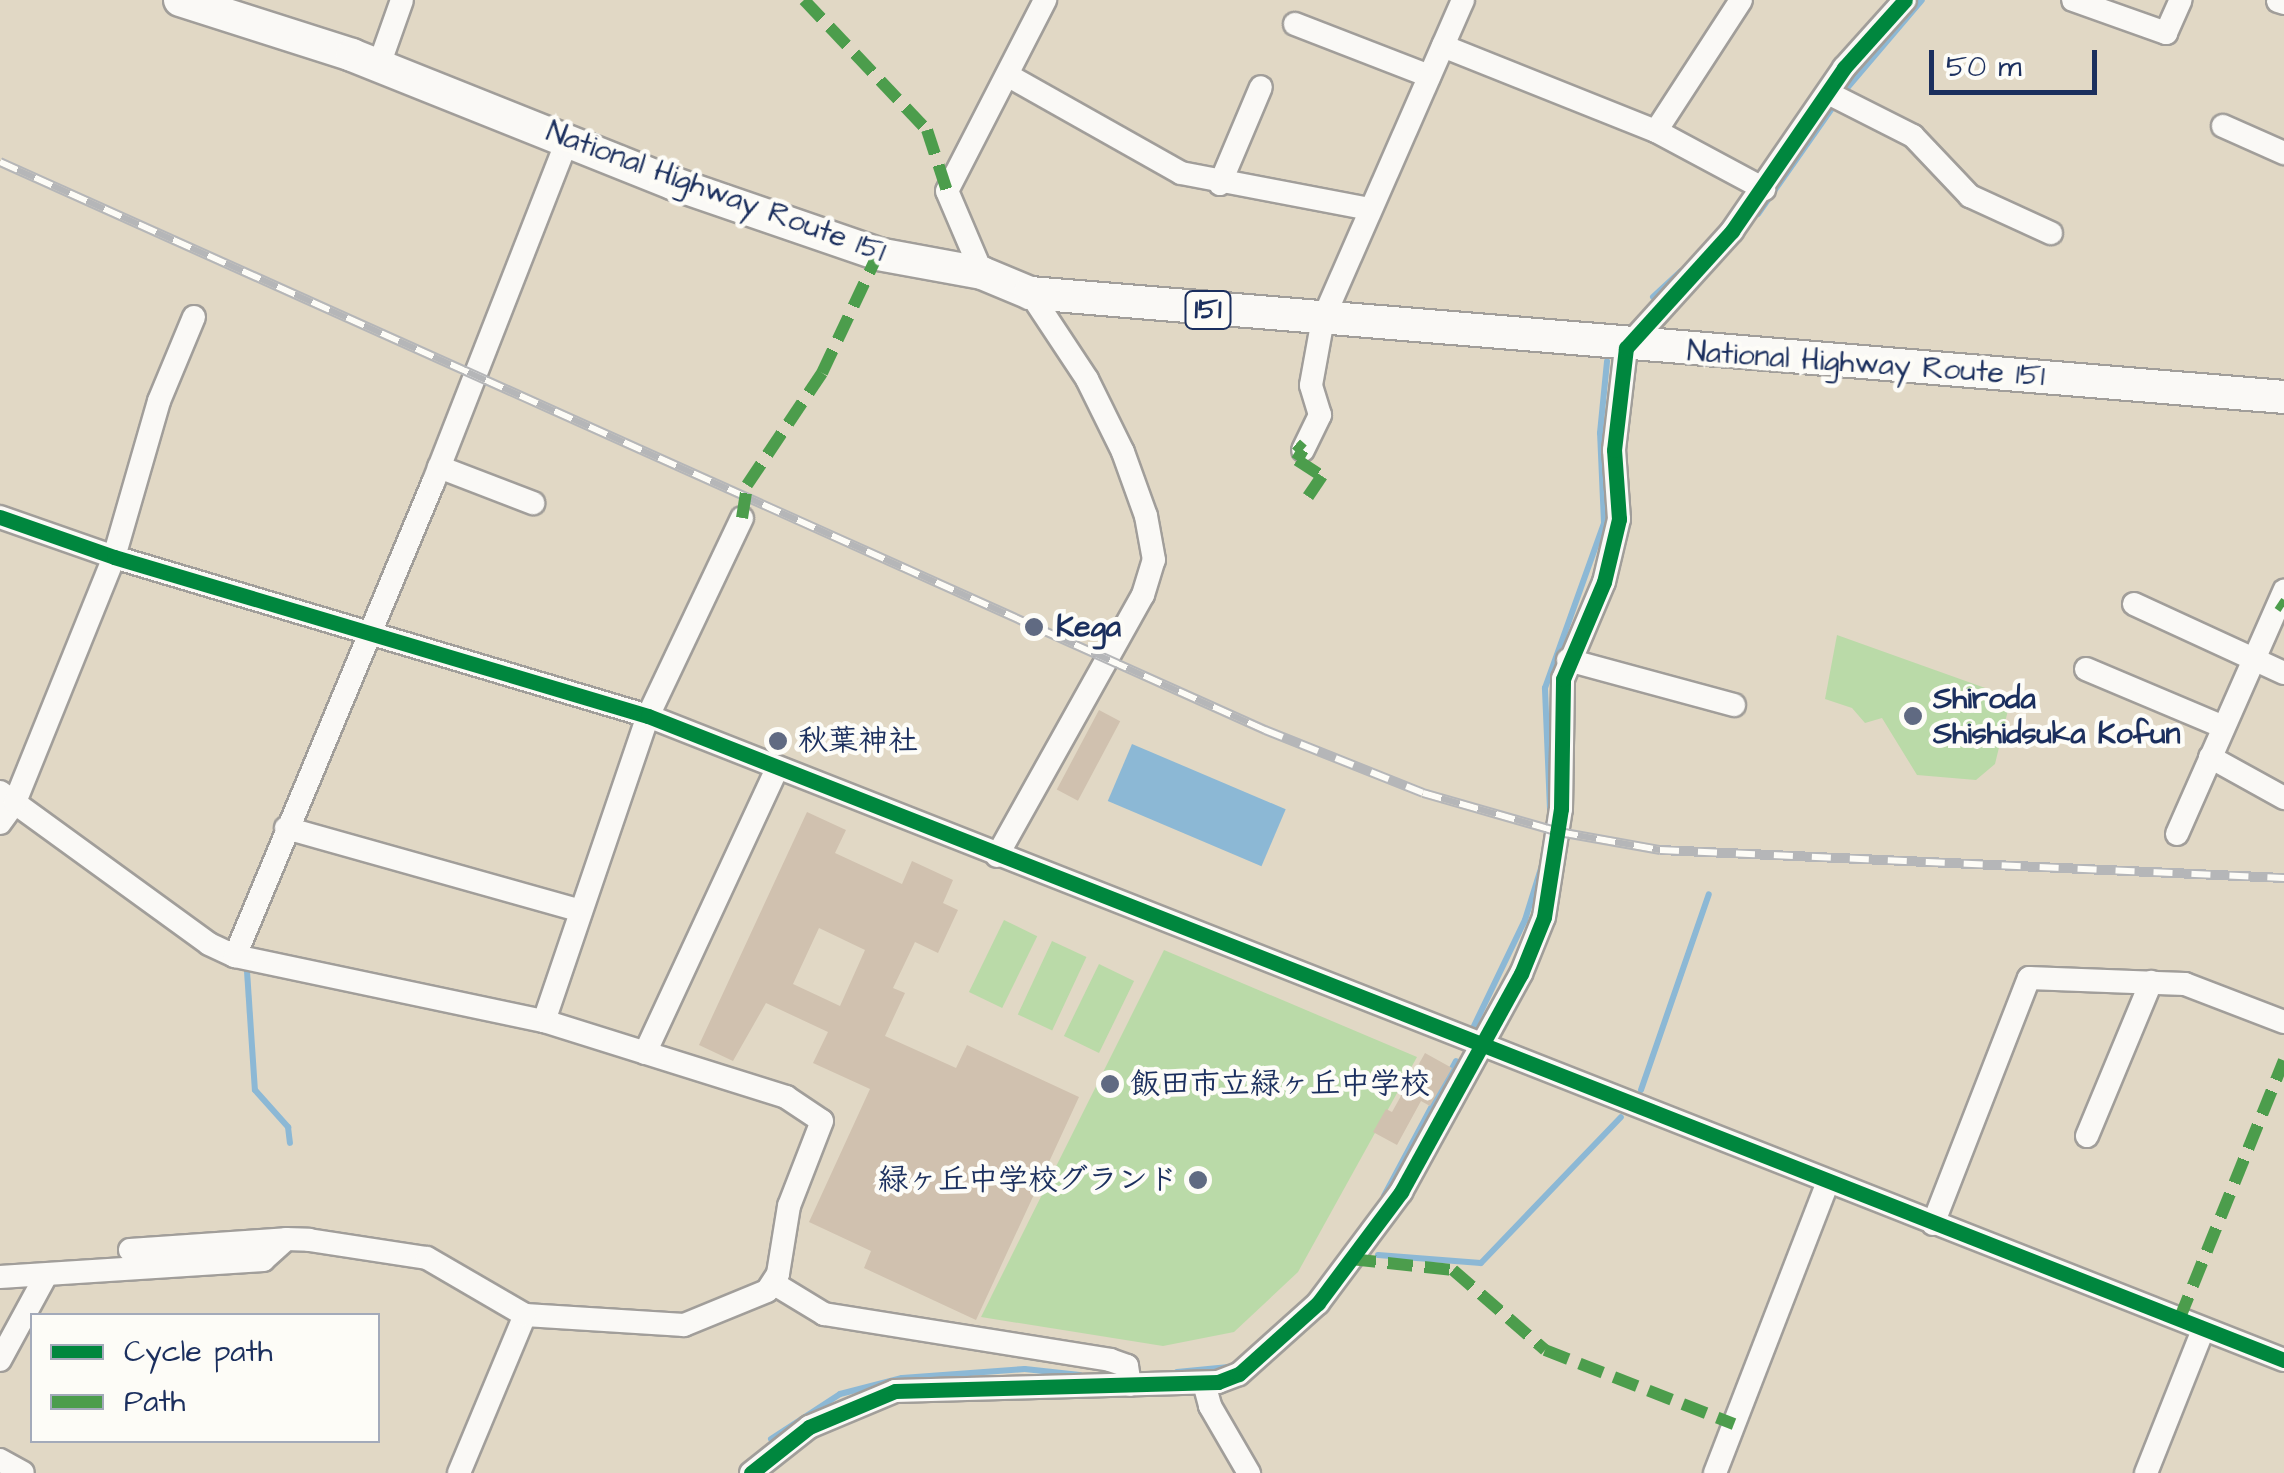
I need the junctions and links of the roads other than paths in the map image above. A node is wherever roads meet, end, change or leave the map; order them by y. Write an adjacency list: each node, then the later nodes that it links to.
1 (180, 0): 11 (highway, National Highway Route 151 / 151)
2 (402, 0): 11 (street)
3 (1045, 0): 12 (street)
4 (1463, 0): 10 (street)
5 (1741, 0): 17 (street)
6 (1905, 0): 15 (street)
7 (2073, 0): 8 (street)
8 (2180, 0)
9 (1296, 24): 13 (street)
10 (1442, 46): 13 (street); 17 (street)
11 (379, 65): 24 (highway, National Highway Route 151 / 151)
12 (1008, 76): 20 (street); 24 (street)
13 (1429, 76): 22 (street)
14 (1260, 87): 20 (street)
15 (1834, 97): 21 (street); 23 (street)
16 (2223, 126): 18 (street)
17 (1656, 131): 21 (street)
18 (2284, 153)
19 (562, 154): 31 (street)
20 (1220, 184): 22 (street)
21 (1764, 188): 28 (street)
22 (1370, 208): 27 (street)
23 (2051, 233)
24 (982, 273): 25 (highway, National Highway Route 151 / 151)
25 (1030, 293): 27 (highway, National Highway Route 151 / 151); 53 (street)
26 (194, 317): 35 (street)
27 (1323, 319): 28 (highway, National Highway Route 151 / 151); 30 (street)
28 (1626, 348): 29 (highway, National Highway Route 151 / 151); 40 (street)
29 (2284, 397)
30 (1303, 450)
31 (442, 460): 32 (street); 38 (street)
32 (533, 502)
33 (0, 517): 35 (street)
34 (742, 518): 44 (street)
35 (114, 557): 38 (street); 48 (street)
36 (2284, 592): 39 (street)
37 (2134, 604): 39 (street)
38 (366, 631): 44 (street); 51 (street)
39 (2254, 656): 42 (street); 45 (street)
40 (1568, 660): 43 (street); 59 (street)
41 (2086, 668): 45 (street)
42 (2284, 673)
43 (1734, 705)
44 (648, 716): 47 (street); 54 (street)
45 (2223, 727): 46 (street)
46 (2210, 757): 49 (street); 52 (street)
47 (776, 769): 53 (street); 60 (street)
48 (8, 797): 50 (street); 55 (street)
49 (2284, 798)
50 (0, 823)
51 (286, 828): 54 (street); 55 (street)
52 (2178, 834)
53 (997, 856): 59 (street)
54 (581, 911): 57 (street)
55 (234, 956): 57 (street)
56 (2151, 982): 58 (street); 61 (street); 63 (street)
57 (544, 1021): 60 (street)
58 (2284, 1022)
59 (1478, 1044): 62 (street); 74 (street)
60 (645, 1054): 68 (street)
61 (2086, 1136)
62 (1828, 1182): 63 (street); 80 (street)
63 (1933, 1224): 70 (street)
64 (286, 1239): 65 (street); 67 (street); 69 (street)
65 (130, 1250)
66 (0, 1277): 67 (street)
67 (44, 1278): 72 (street)
68 (773, 1282): 69 (street); 73 (street)
69 (525, 1315): 77 (street)
70 (2203, 1330): 71 (street); 81 (street)
71 (2282, 1353)
72 (0, 1360)
73 (1129, 1378): 74 (street); 78 (street)
74 (1204, 1382): 79 (street)
75 (0, 1460): 76 (street)
76 (23, 1473)
77 (459, 1473)
78 (751, 1473)
79 (1250, 1473)
80 (1715, 1473)
81 (2146, 1473)

